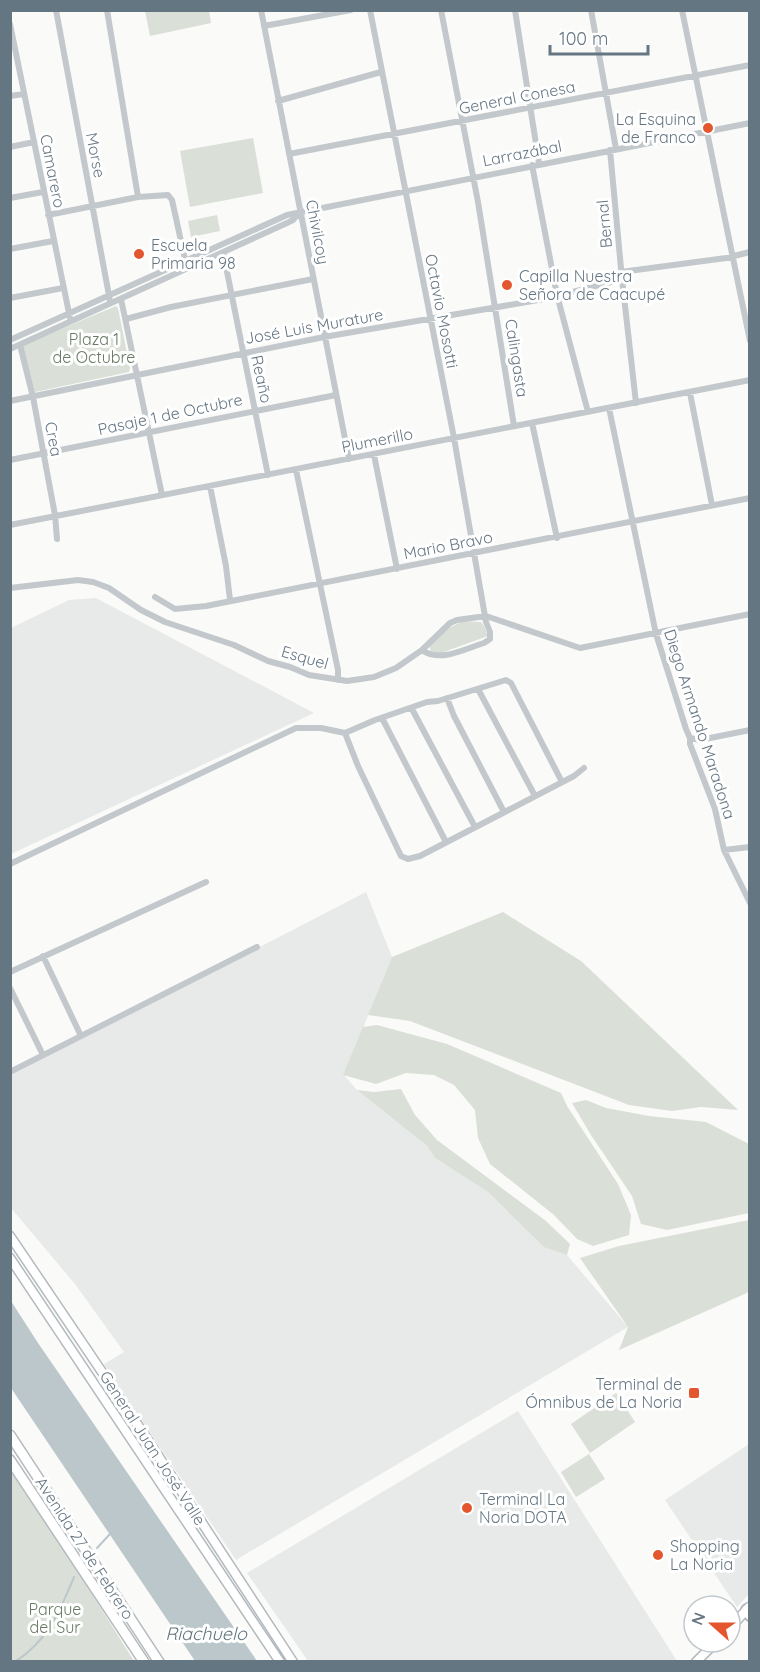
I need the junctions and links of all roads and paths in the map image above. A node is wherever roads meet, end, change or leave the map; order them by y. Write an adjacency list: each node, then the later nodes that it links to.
1 (56, 10): 35 (street, Morse)
2 (107, 10): 33 (street)
3 (261, 10): 11 (street, Chivilcoy)
4 (351, 10): 11 (street)
5 (370, 10): 14 (street, Octavio Mosotti)
6 (441, 10): 21 (street, Calingasta)
7 (515, 10): 20 (street)
8 (591, 10): 16 (street, Bernal)
9 (682, 10): 15 (street)
10 (10, 24): 12 (street, Camarero)
11 (264, 26): 19 (street, Chivilcoy)
12 (13, 47): 17 (street, Camarero)
13 (750, 65): 15 (street, General Conesa)
14 (381, 72): 19 (street); 24 (street, Octavio Mosotti)
15 (696, 75): 16 (street, General Conesa); 23 (street)
16 (607, 93): 20 (street, General Conesa); 27 (street, Bernal)
17 (24, 94): 18 (street); 25 (street, Camarero)
18 (10, 96)
19 (278, 101): 28 (street, Chivilcoy)
20 (531, 107): 21 (street, General Conesa); 29 (street)
21 (461, 122): 24 (street, General Conesa); 30 (street, Calingasta)
22 (750, 123): 23 (street, Larrazábal)
23 (707, 131): 27 (street, Larrazábal); 42 (street)
24 (393, 135): 28 (street, General Conesa); 31 (street, Octavio Mosotti)
25 (34, 142): 26 (street); 32 (street, Camarero)
26 (10, 147)
27 (613, 149): 29 (street, Larrazábal); 44 (street, Bernal)
28 (289, 154): 36 (street, Chivilcoy)
29 (536, 164): 30 (street, Larrazábal); 47 (street)
30 (473, 177): 31 (street, Larrazábal); 52 (street, Calingasta)
31 (405, 191): 36 (street, Larrazábal); 55 (street, Octavio Mosotti)
32 (44, 192): 34 (street); 37 (street, Camarero)
33 (138, 197): 35 (street); 43 (street)
34 (10, 198)
35 (92, 207): 37 (street); 51 (street, Morse)
36 (300, 212): 40 (street, Larrazábal); 43 (street, Larrazábal); 45 (street, Chivilcoy)
37 (48, 215): 38 (street, Camarero)
38 (53, 241): 39 (street); 46 (street, Camarero)
39 (10, 249)
40 (223, 252): 43 (street, Larrazábal); 48 (street, Reaño)
41 (750, 252): 42 (street, José Luis Murature)
42 (732, 257): 44 (street, José Luis Murature); 59 (street)
43 (186, 265): 50 (street, Larrazábal); 51 (street, Larrazábal)
44 (621, 275): 47 (street, José Luis Murature); 69 (street, Bernal)
45 (313, 279): 48 (street); 57 (street, Chivilcoy)
46 (63, 288): 49 (street); 53 (street, Camarero)
47 (557, 295): 52 (street, José Luis Murature); 72 (street)
48 (232, 297): 54 (street); 62 (street, Reaño)
49 (10, 298)
50 (121, 299): 51 (street, Larrazábal); 54 (street)
51 (110, 300): 53 (street, Larrazábal); 56 (street, Larrazábal)
52 (495, 307): 55 (street, José Luis Murature); 74 (street, Calingasta)
53 (69, 315): 56 (street, Camarero); 58 (street, Larrazábal)
54 (126, 319): 63 (street)
55 (430, 319): 57 (street, José Luis Murature); 76 (street, Octavio Mosotti)
56 (72, 322): 60 (street, Larrazábal)
57 (324, 337): 62 (street, José Luis Murature); 66 (street, Chivilcoy)
58 (10, 340)
59 (750, 341)
60 (20, 345): 61 (street, Larrazábal); 67 (street, Crea)
61 (10, 349)
62 (243, 353): 63 (street, José Luis Murature); 71 (street, Reaño)
63 (138, 374): 67 (street, José Luis Murature); 75 (street)
64 (750, 380): 65 (street, Plumerillo)
65 (690, 393): 69 (street, Plumerillo); 86 (street)
66 (336, 395): 71 (street, Pasaje 1 de Octubre); 79 (street, Chivilcoy)
67 (33, 397): 68 (street, José Luis Murature); 77 (street, Crea)
68 (10, 401)
69 (636, 403): 70 (street, Plumerillo)
70 (609, 408): 72 (street, Plumerillo); 88 (street, Diego Armando Maradona)
71 (255, 410): 75 (street, Pasaje 1 de Octubre); 82 (street, Reaño)
72 (588, 412): 73 (street, Plumerillo)
73 (532, 423): 74 (street, Plumerillo); 90 (street)
74 (514, 426): 76 (street, Plumerillo)
75 (149, 432): 77 (street, Pasaje 1 de Octubre); 84 (street)
76 (454, 438): 78 (street, Plumerillo); 92 (street, Octavio Mosotti)
77 (43, 454): 80 (street, Pasaje 1 de Octubre); 87 (street, Crea)
78 (374, 454): 79 (street, Plumerillo); 93 (street)
79 (349, 459): 81 (street, Plumerillo)
80 (10, 460)
81 (296, 470): 82 (street, Plumerillo); 94 (street)
82 (268, 475): 83 (street, Plumerillo)
83 (210, 486): 84 (street, Plumerillo); 97 (street)
84 (162, 495): 87 (street, Plumerillo)
85 (750, 498): 86 (street, Mario Bravo)
86 (712, 506): 88 (street, Mario Bravo)
87 (55, 515): 89 (street, Plumerillo); 91 (street, Crea)
88 (634, 522): 90 (street, Mario Bravo); 100 (street, Diego Armando Maradona)
89 (10, 525)
90 (557, 538): 92 (street, Mario Bravo)
91 (57, 539)
92 (475, 554): 93 (street, Mario Bravo); 99 (street, Octavio Mosotti)
93 (397, 569): 94 (street, Mario Bravo)
94 (319, 584): 97 (street, Mario Bravo); 102 (street)
95 (10, 588): 102 (street, Esquel)
96 (155, 597): 97 (street, Mario Bravo)
97 (230, 600)
98 (750, 614): 100 (street)
99 (486, 616): 100 (street, Esquel); 101 (street, Esquel); 101 (street, Octavio Mosotti)
100 (656, 634): 109 (street, Diego Armando Maradona)
101 (422, 650): 102 (street, Esquel)
102 (338, 680)
103 (478, 689): 104 (street); 111 (street); 112 (street)
104 (447, 698): 105 (street); 113 (street)
105 (412, 708): 106 (street); 114 (street)
106 (382, 718): 108 (street); 115 (street)
107 (750, 730): 109 (street)
108 (345, 733): 115 (street); 118 (street)
109 (690, 738): 117 (street, Diego Armando Maradona)
110 (584, 768): 111 (street)
111 (562, 782): 112 (street)
112 (535, 796): 113 (street)
113 (504, 812): 114 (street)
114 (475, 827): 115 (street)
115 (446, 842)
116 (750, 847): 117 (street)
117 (724, 850): 120 (street, Diego Armando Maradona)
118 (10, 864)
119 (206, 882): 122 (street)
120 (750, 903)
121 (257, 947): 125 (street)
122 (42, 956): 123 (street); 125 (street)
123 (10, 972)
124 (10, 988): 126 (street)
125 (81, 1036): 126 (street)
126 (43, 1055): 127 (street)
127 (10, 1072)
128 (10, 1236): 135 (main road, General Juan José Valle)
129 (10, 1258): 134 (main road, General Juan José Valle)
130 (10, 1435): 133 (main road, Avenida 27 de Febrero)
131 (10, 1460): 132 (main road, Avenida 27 de Febrero)
132 (144, 1662)
133 (159, 1662)
134 (278, 1662)
135 (293, 1662)

